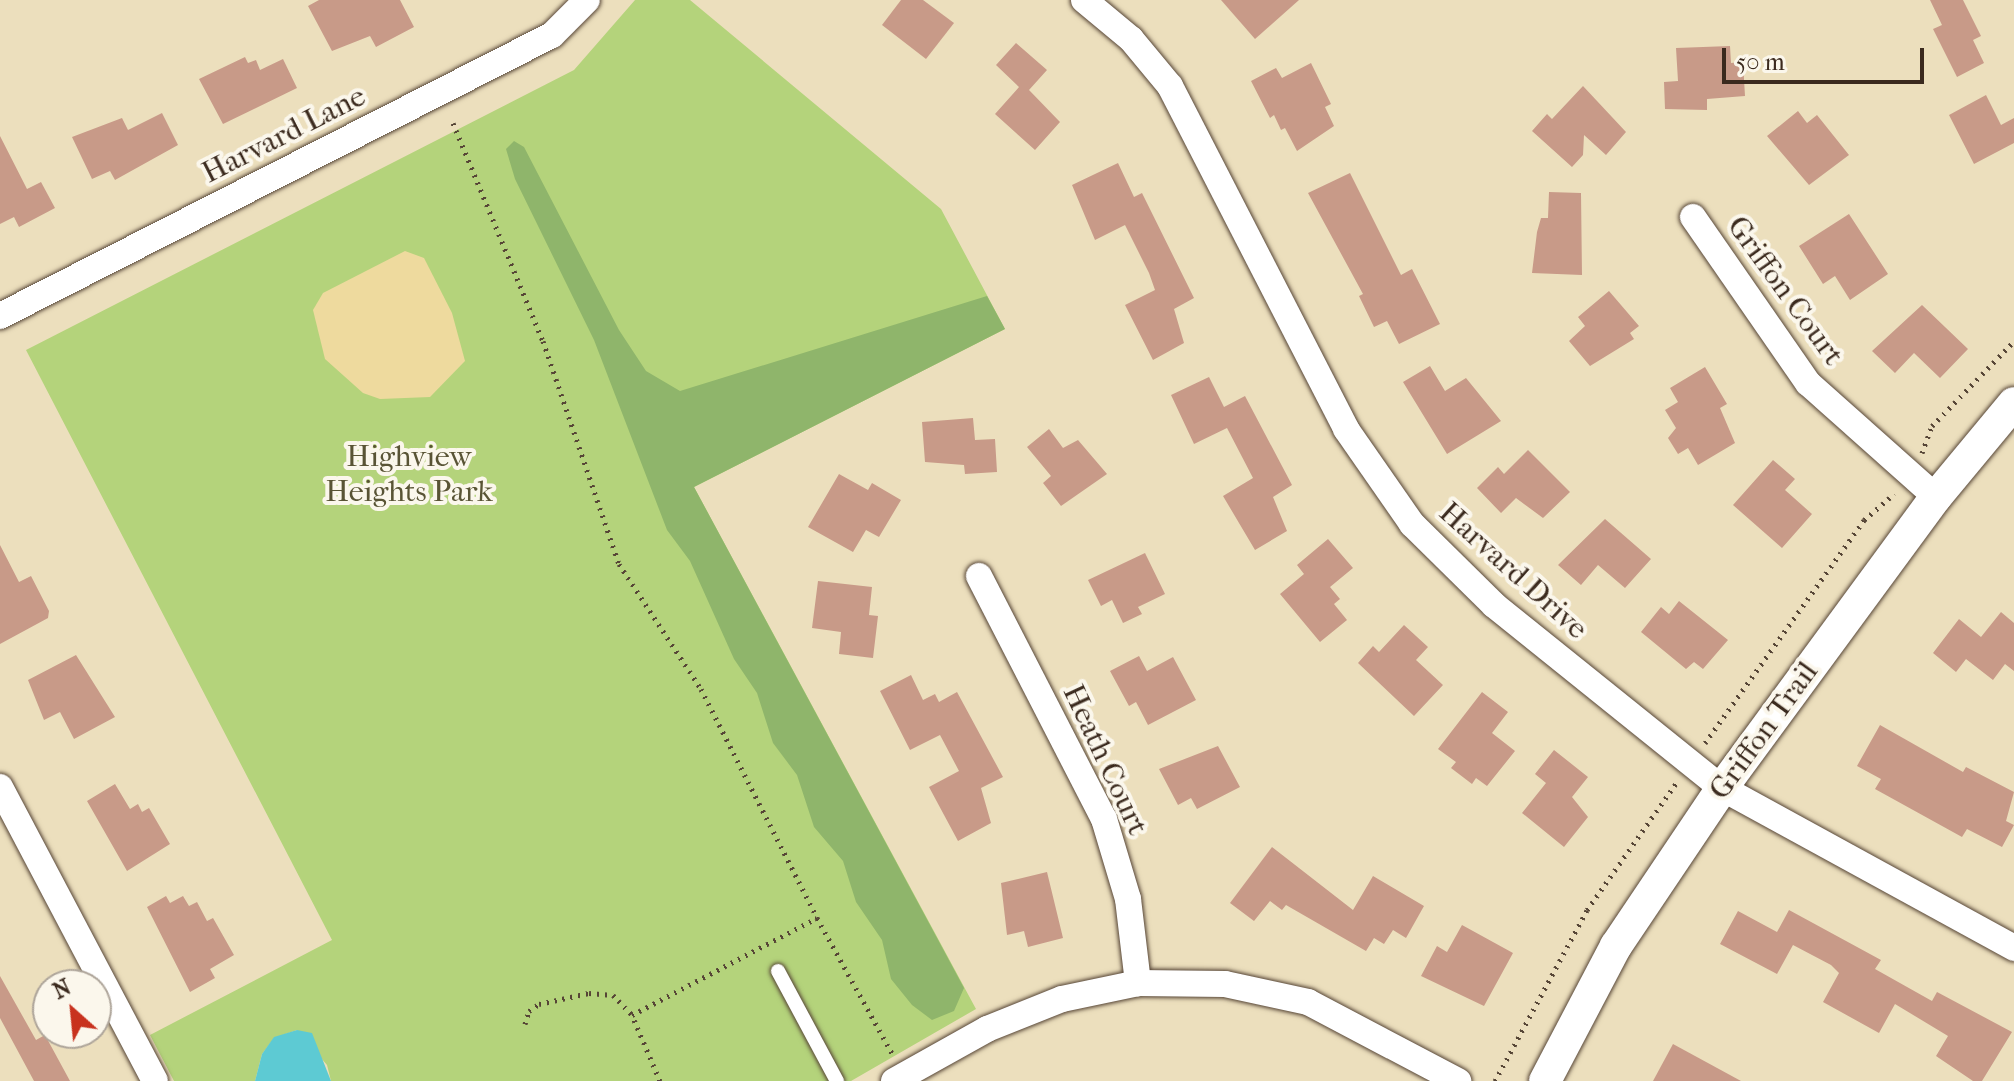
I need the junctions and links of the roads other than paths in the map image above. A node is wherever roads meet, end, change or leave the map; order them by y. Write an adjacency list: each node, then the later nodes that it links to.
1 (587, 0): 4 (street, Harvard Lane)
2 (1084, 0): 9 (street, Harvard Drive)
3 (1693, 217): 6 (street, Griffon Court)
4 (0, 316)
5 (2014, 403): 6 (street, Griffon Trail)
6 (1936, 497): 9 (street, Griffon Trail)
7 (979, 576): 12 (street, Heath Court)
8 (0, 787): 14 (street)
9 (1722, 788): 10 (street, Harvard Drive); 17 (street, Griffon Trail)
10 (2014, 948)
11 (778, 971): 15 (lane)
12 (1138, 983): 13 (street); 16 (street)
13 (900, 1078)
14 (155, 1081)
15 (837, 1081)
16 (1458, 1081)
17 (1545, 1081)

